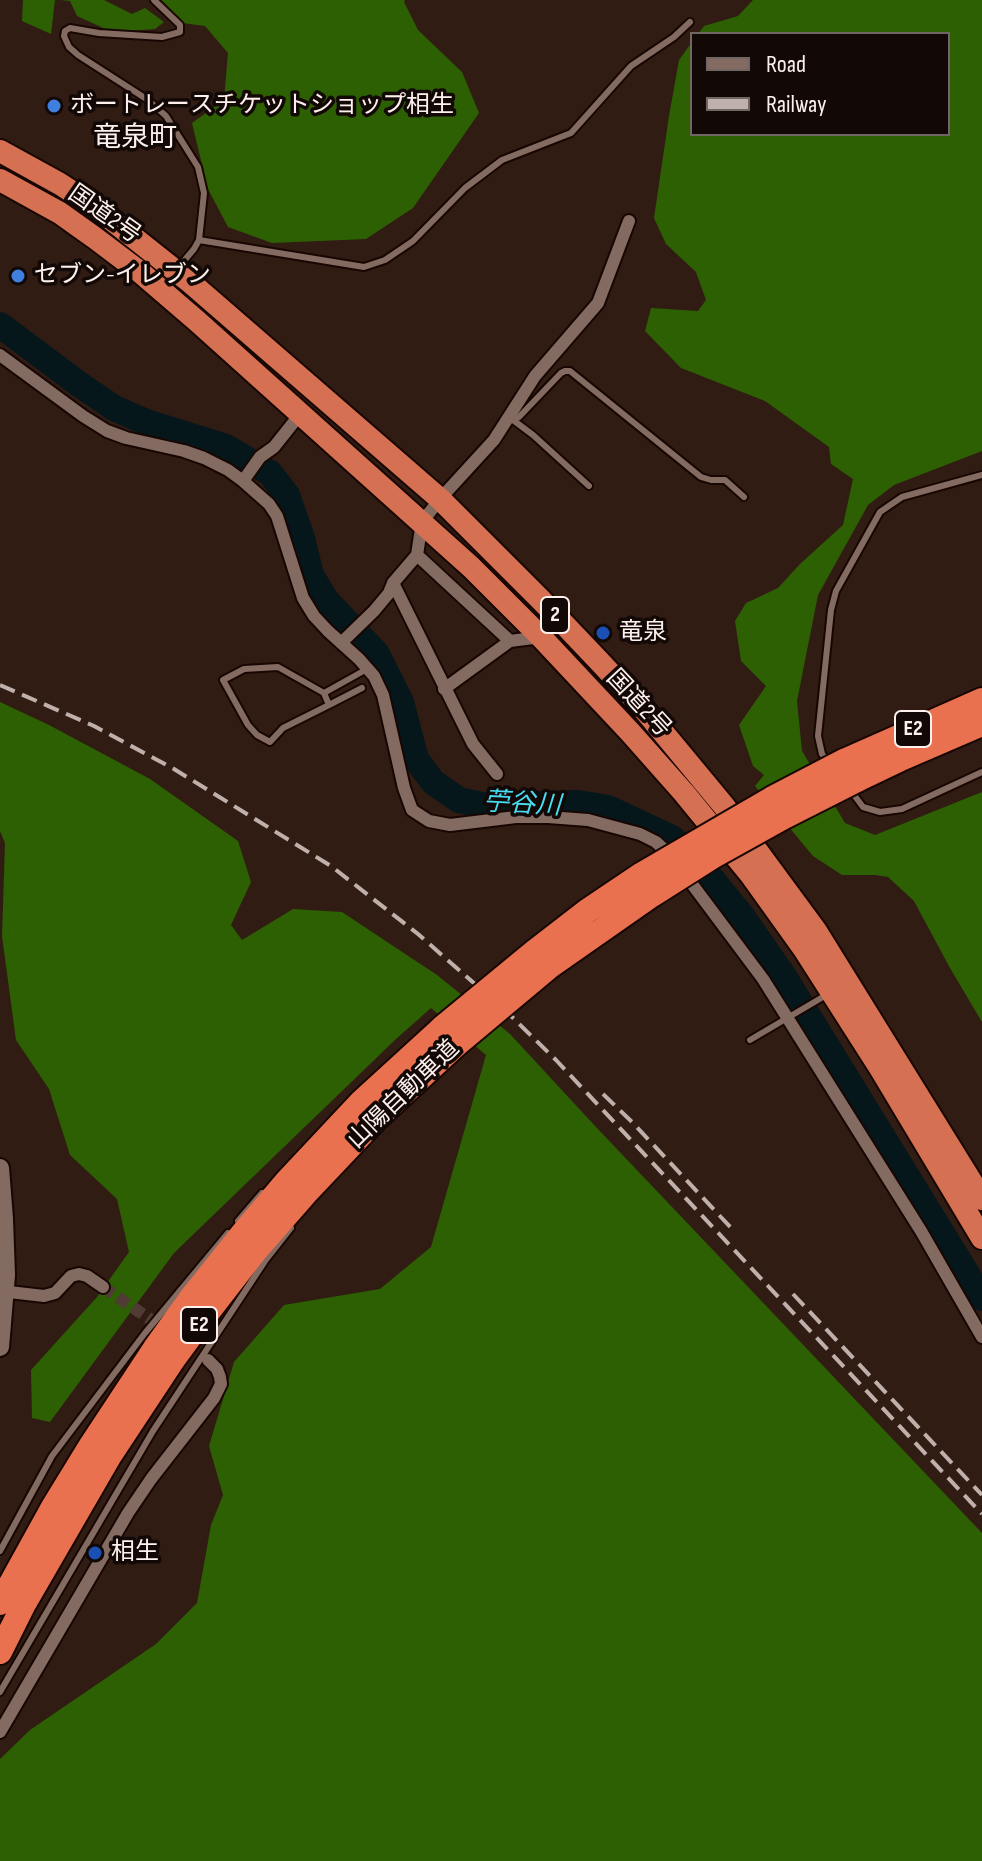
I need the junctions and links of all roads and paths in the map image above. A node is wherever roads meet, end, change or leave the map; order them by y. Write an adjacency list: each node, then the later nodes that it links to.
1 (154, 0): 6 (lane)
2 (690, 22): 6 (lane)
3 (0, 151): 7 (highway, 国道2号 / 2)
4 (0, 180): 9 (highway, 国道2号 / 2)
5 (629, 221): 10 (street)
6 (199, 240): 7 (lane)
7 (175, 270): 15 (highway, 国道2号 / 2)
8 (0, 355): 12 (street)
9 (301, 413): 12 (street); 16 (highway, 国道2号 / 2)
10 (510, 420): 13 (lane); 14 (lane); 15 (street)
11 (982, 475): 30 (lane)
12 (245, 478): 20 (street)
13 (589, 486)
14 (744, 497)
15 (440, 499): 16 (street); 40 (highway, 国道2号 / 2)
16 (422, 522): 17 (street); 19 (highway, 国道2号 / 2)
17 (417, 555): 18 (street); 21 (street)
18 (393, 583): 20 (street); 24 (street)
19 (541, 637): 21 (street); 32 (highway, 国道2号 / 2)
20 (343, 641): 22 (street)
21 (510, 641): 24 (street)
22 (367, 669): 25 (lane); 33 (street)
23 (362, 688): 27 (lane)
24 (444, 689): 31 (street)
25 (324, 693): 27 (lane); 27 (lane)
26 (982, 700): 29 (highway, 山陽自動車道 / E2)
27 (329, 705)
28 (982, 724): 29 (highway, 山陽自動車道 / E2)
29 (851, 770): 35 (highway, 山陽自動車道 / E2, bridge)
30 (982, 772)
31 (497, 774)
32 (822, 997): 33 (lane); 42 (highway, 国道2号 / 2)
33 (790, 1017): 34 (lane); 45 (street)
34 (750, 1040)
35 (370, 1110): 37 (lane); 38 (lane); 49 (highway, 山陽自動車道 / E2); 50 (highway, 山陽自動車道 / E2)
36 (0, 1168): 44 (main road)
37 (276, 1180)
38 (321, 1189)
39 (265, 1190): 48 (lane)
40 (982, 1199)
41 (293, 1225): 51 (lane)
42 (982, 1238)
43 (103, 1287): 44 (street)
44 (3, 1291): 46 (main road)
45 (982, 1337)
46 (0, 1347)
47 (208, 1360): 52 (street)
48 (0, 1551)
49 (0, 1603)
50 (0, 1652)
51 (0, 1692)
52 (0, 1732)

